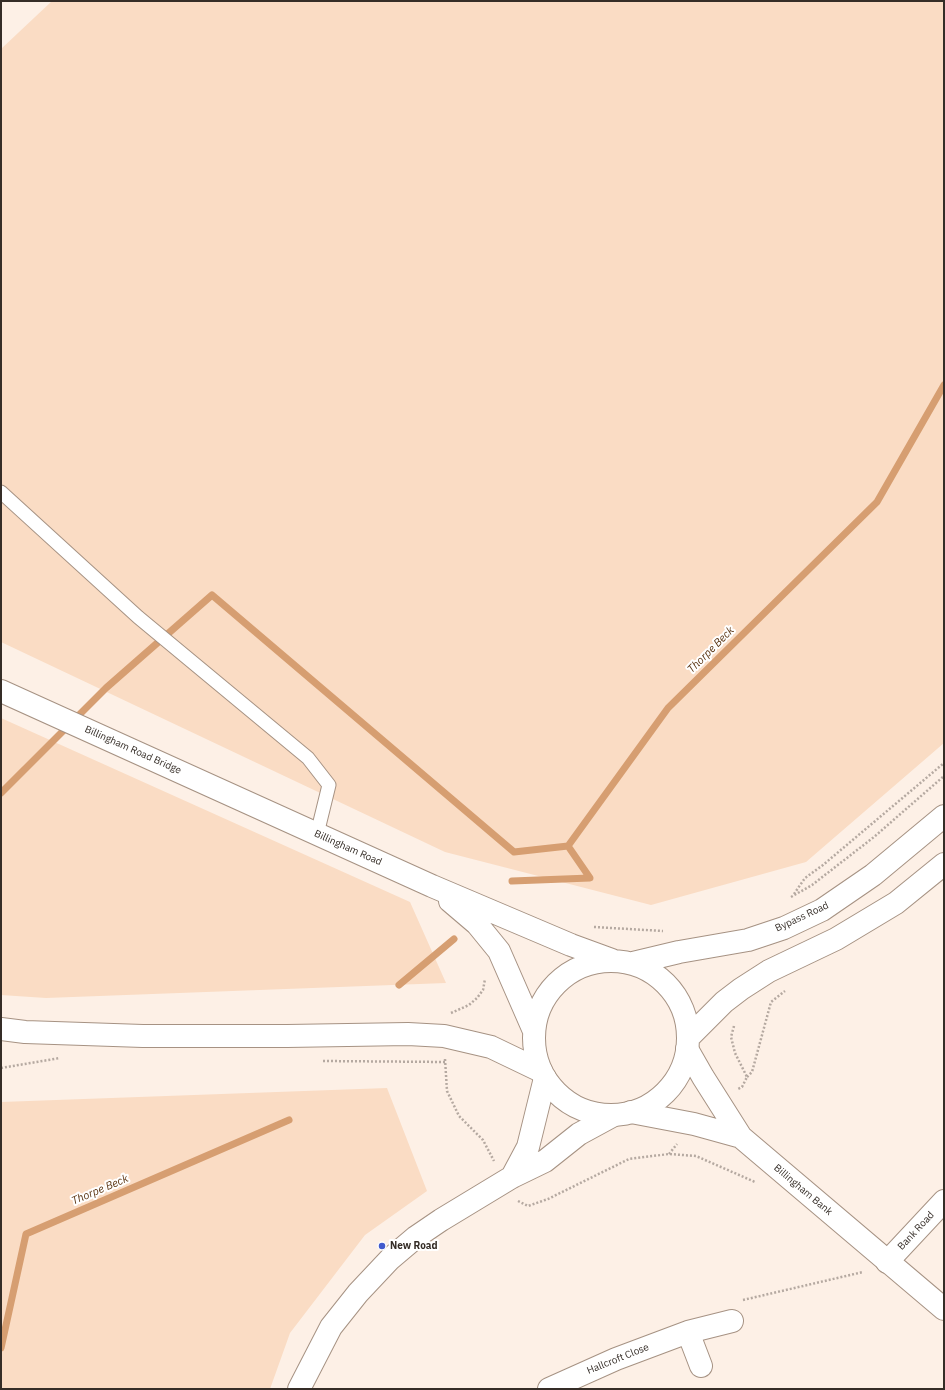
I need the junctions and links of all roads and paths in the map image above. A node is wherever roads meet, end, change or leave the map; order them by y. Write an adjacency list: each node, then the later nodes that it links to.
1 (1, 492): 7 (lane)
2 (1, 691): 5 (main road, Billingham Road Bridge)
3 (944, 763): 10 (path)
4 (944, 776): 10 (path)
5 (264, 809): 7 (main road, Billingham Road)
6 (944, 816): 16 (main road, Bypass Road)
7 (317, 834): 9 (main road, Billingham Road)
8 (944, 864): 20 (main road)
9 (432, 886): 14 (main road); 15 (main road)
10 (793, 896): 11 (path)
11 (787, 899)
12 (589, 926): 13 (path)
13 (668, 931)
14 (499, 951): 18 (main road); 19 (path)
15 (612, 960): 16 (main road); 18 (main road)
16 (633, 963): 20 (main road)
17 (1, 1029): 19 (main road)
18 (534, 1031): 22 (main road)
19 (444, 1036): 21 (path); 22 (main road)
20 (688, 1044): 23 (main road); 24 (main road, Billingham Bank)
21 (445, 1062)
22 (543, 1075): 23 (main road); 25 (main road)
23 (623, 1114): 24 (main road); 25 (main road)
24 (740, 1137): 27 (main road, Billingham Bank)
25 (512, 1177): 32 (main road)
26 (944, 1201): 27 (main road, Bank Road)
27 (887, 1262): 28 (main road, Billingham Bank); 29 (path)
28 (944, 1310)
29 (732, 1322): 30 (main road, Hallcroft Close)
30 (688, 1332): 31 (main road); 33 (main road, Hallcroft Close)
31 (701, 1366)
32 (299, 1389)
33 (549, 1389)

